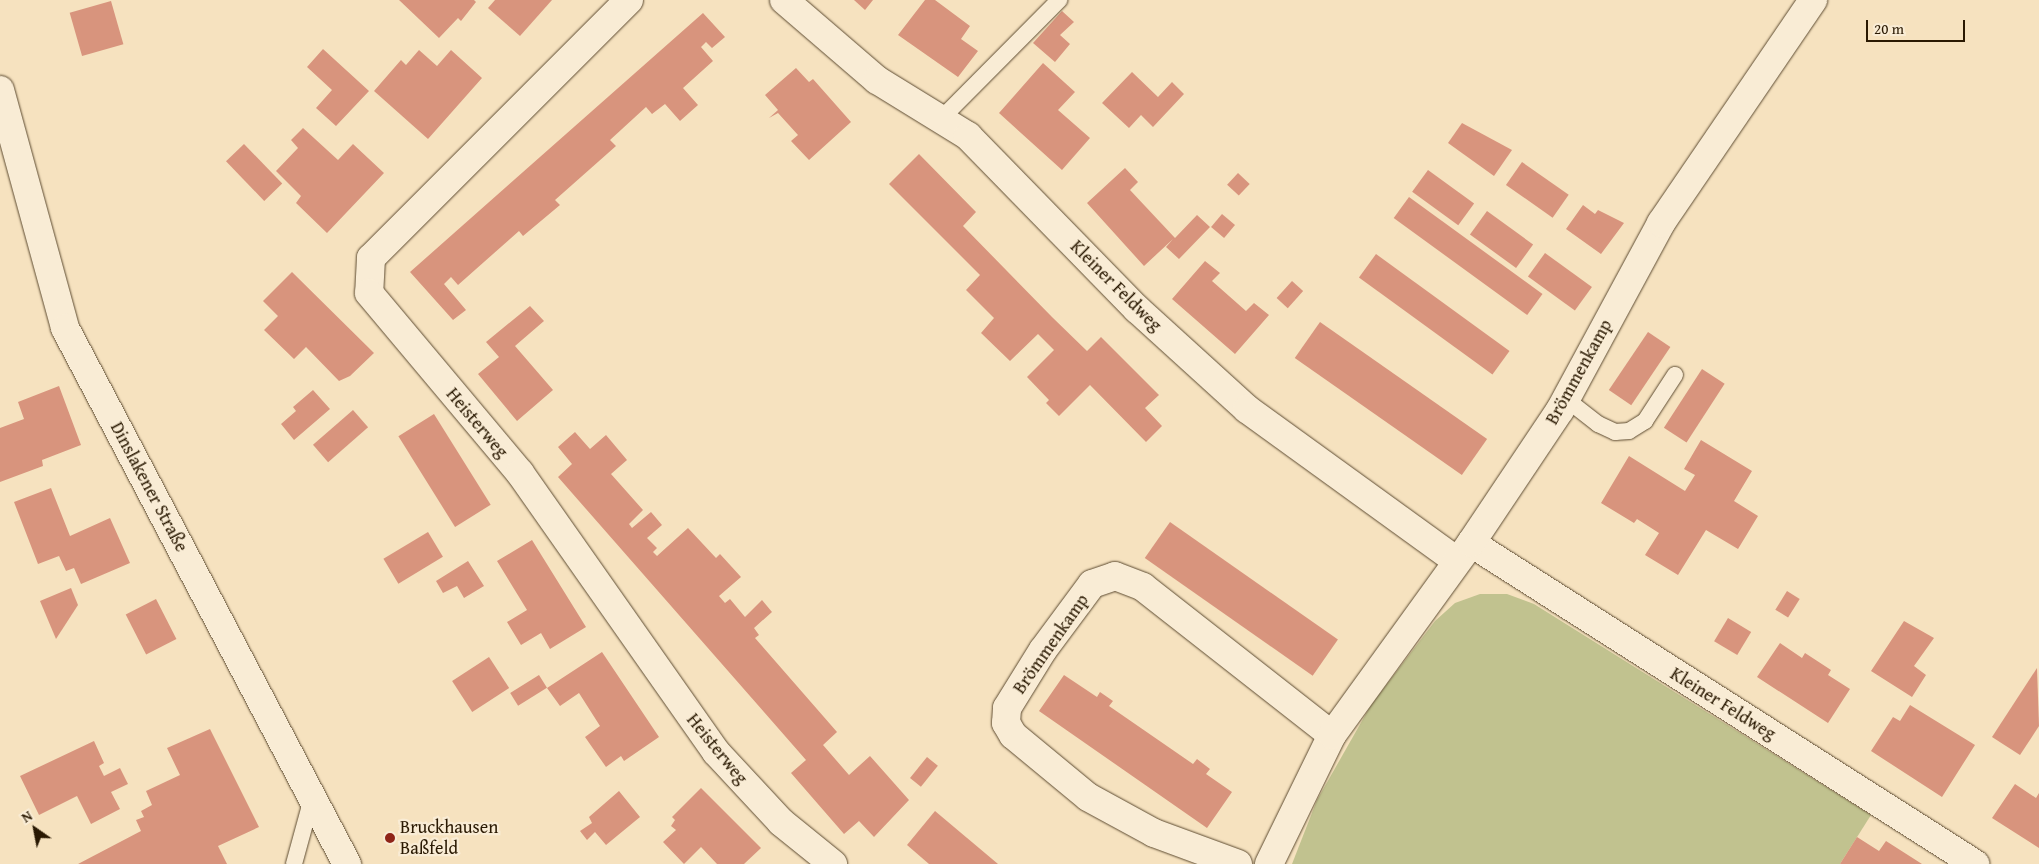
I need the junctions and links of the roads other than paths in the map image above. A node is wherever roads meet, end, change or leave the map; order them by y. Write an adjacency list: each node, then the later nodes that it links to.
1 (629, 0): 14 (street, Heisterweg)
2 (784, 0): 6 (street, Kleiner Feldweg)
3 (1059, 0): 6 (lane)
4 (1813, 0): 8 (street, Brömmenkamp)
5 (0, 90): 11 (street, Dinslakener Straße)
6 (941, 119): 9 (street, Kleiner Feldweg)
7 (1675, 375): 8 (lane)
8 (1566, 399): 9 (street, Brömmenkamp)
9 (1464, 552): 10 (street, Brömmenkamp); 17 (street, Kleiner Feldweg)
10 (1332, 735): 15 (street, Brömmenkamp); 16 (street, Brömmenkamp)
11 (312, 798): 12 (lane); 13 (street, Dinslakener Straße)
12 (294, 864)
13 (347, 864)
14 (833, 864)
15 (1238, 864)
16 (1269, 864)
17 (1975, 864)

